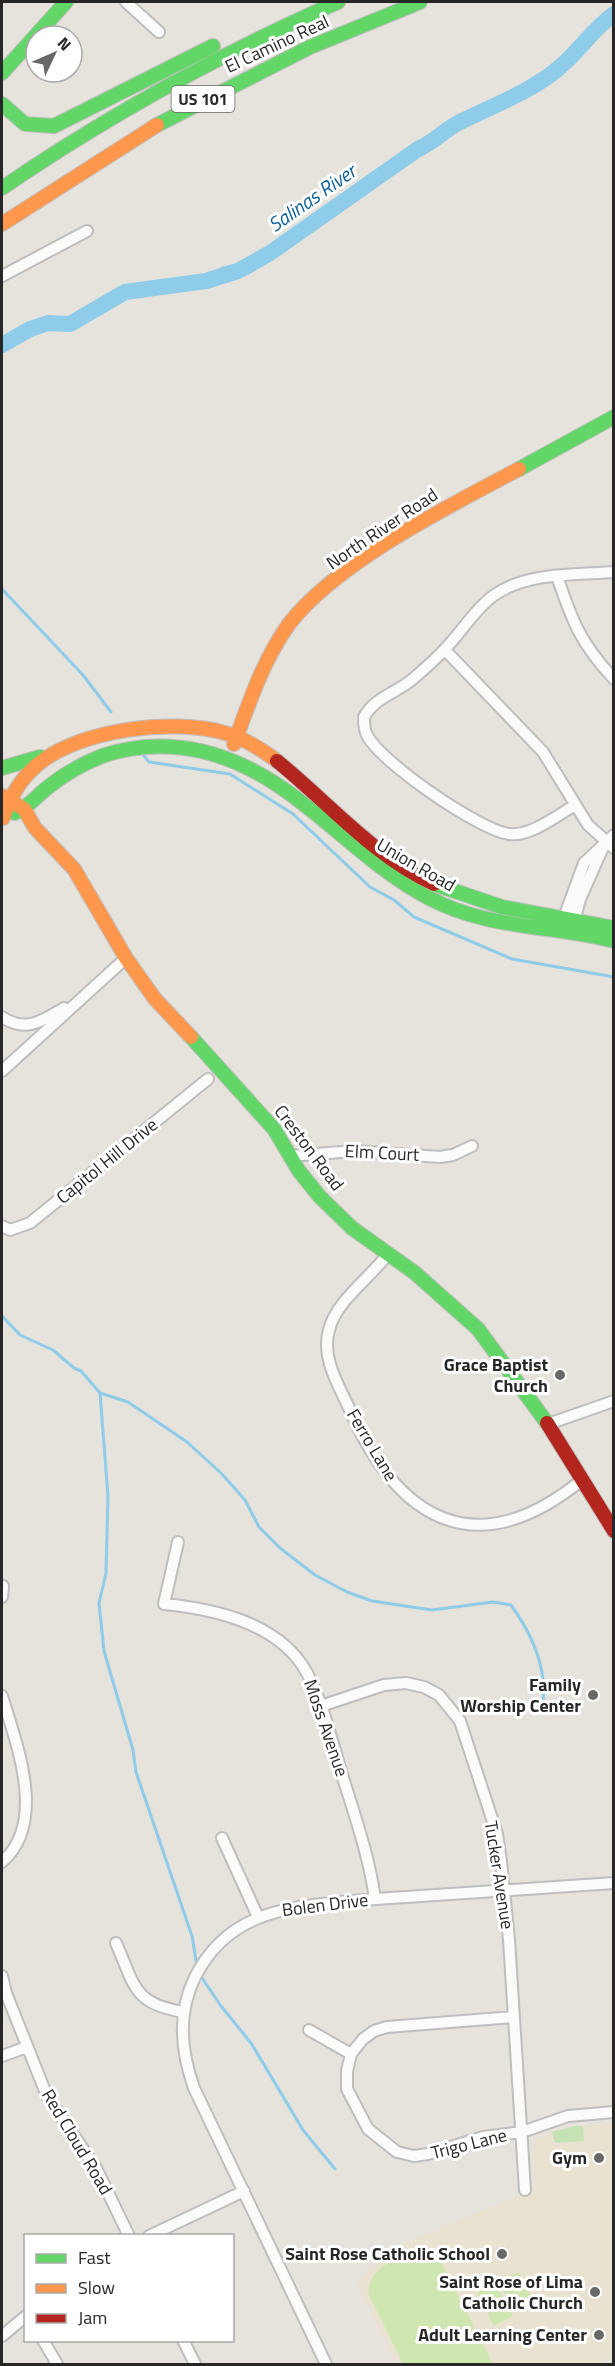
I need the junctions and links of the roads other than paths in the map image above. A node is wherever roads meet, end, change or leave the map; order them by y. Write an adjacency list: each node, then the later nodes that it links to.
1 (66, 2): 7 (main road)
2 (126, 2): 6 (street)
3 (318, 2): 8 (main road)
4 (338, 2): 9 (main road, El Camino Real / US 101)
5 (420, 2): 10 (main road, El Camino Real / US 101)
6 (159, 32)
7 (2, 73)
8 (2, 104)
9 (2, 188)
10 (2, 224)
11 (87, 231): 12 (street)
12 (2, 276)
13 (614, 417): 18 (main road, North River Road)
14 (614, 572): 15 (street)
15 (557, 576): 16 (street); 17 (street)
16 (445, 650): 23 (street); 23 (street)
17 (614, 679)
18 (237, 736): 19 (main road); 20 (main road, North River Road); 28 (main road, Union Road)
19 (60, 749): 21 (main road); 22 (main road)
20 (230, 756): 24 (main road); 28 (main road, Union Road)
21 (2, 768)
22 (5, 797): 24 (main road, Creston Road); 25 (main road)
23 (575, 805): 27 (street)
24 (24, 809): 25 (main road); 26 (main road, Creston Road)
25 (2, 818): 26 (main road, Creston Road)
26 (35, 828): 31 (main road, Creston Road)
27 (611, 842): 28 (street)
28 (568, 925): 29 (main road, Union Road); 30 (main road, Union Road)
29 (614, 928)
30 (614, 941)
31 (126, 958): 32 (street); 37 (main road, Creston Road)
32 (80, 999): 33 (street); 34 (street)
33 (2, 1017)
34 (2, 1071)
35 (208, 1079): 38 (street, Capitol Hill Drive)
36 (471, 1146): 37 (street, Elm Court)
37 (290, 1156): 39 (main road, Creston Road)
38 (2, 1226)
39 (387, 1255): 41 (main road, Creston Road); 42 (street, Ferro Lane)
40 (614, 1401): 41 (street)
41 (548, 1424): 42 (main road, Creston Road)
42 (583, 1479): 43 (main road, Creston Road)
43 (614, 1531)
44 (178, 1542): 48 (street, Moss Avenue)
45 (3, 1586): 46 (street)
46 (2, 1597)
47 (2, 1696): 50 (street)
48 (321, 1706): 52 (street, Tucker Avenue); 53 (street, Moss Avenue)
49 (222, 1838): 54 (street)
50 (2, 1862)
51 (614, 1883): 52 (street, Bolen Drive)
52 (504, 1891): 53 (street, Bolen Drive); 58 (street, Tucker Avenue)
53 (375, 1899): 54 (street, Bolen Drive)
54 (258, 1917): 57 (street, Bolen Drive)
55 (116, 1943): 57 (street)
56 (2, 1976): 60 (street, Red Cloud Road)
57 (184, 2012): 66 (street, Bolen Drive)
58 (513, 2017): 61 (street); 64 (street, Tucker Avenue)
59 (309, 2030): 61 (street)
60 (27, 2047): 62 (street); 67 (street, Red Cloud Road)
61 (351, 2054): 64 (street, Trigo Lane)
62 (2, 2056)
63 (614, 2112): 64 (street, Trigo Lane)
64 (522, 2132): 65 (street, Tucker Avenue)
65 (525, 2190)
66 (244, 2191): 68 (street); 75 (street, Bolen Drive)
67 (128, 2234)
68 (151, 2234)
69 (24, 2318): 70 (street)
70 (2, 2336)
71 (44, 2342): 73 (street)
72 (184, 2342): 74 (street)
73 (57, 2364)
74 (195, 2364)
75 (326, 2364)

